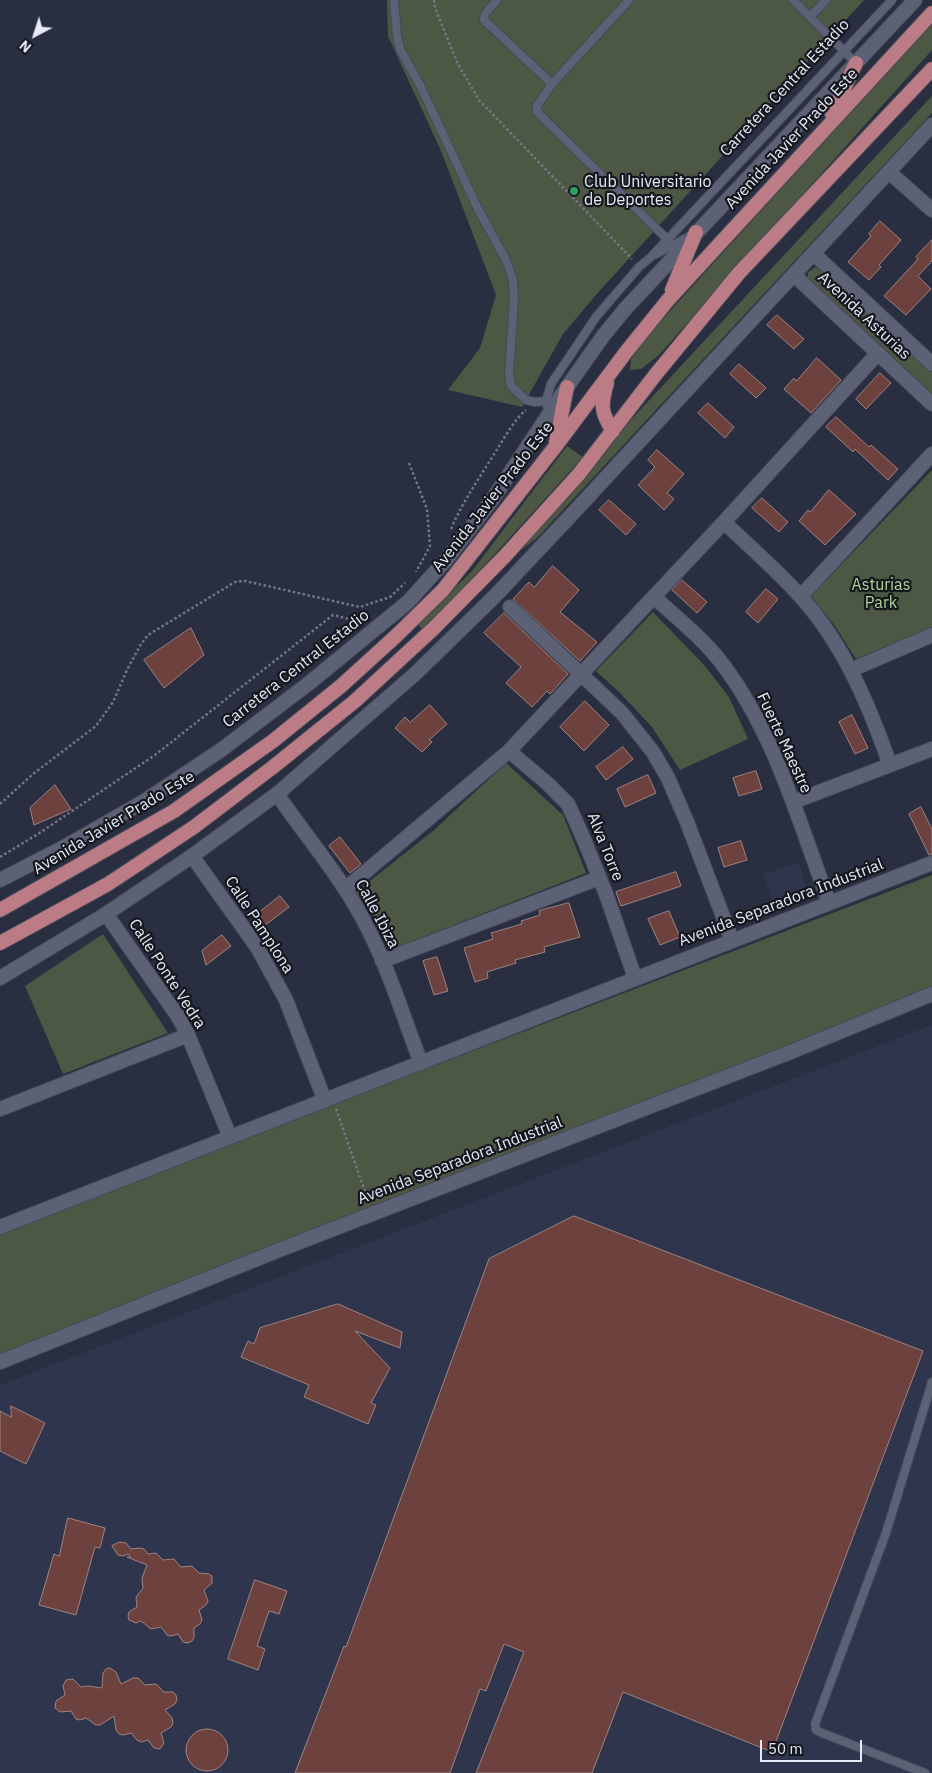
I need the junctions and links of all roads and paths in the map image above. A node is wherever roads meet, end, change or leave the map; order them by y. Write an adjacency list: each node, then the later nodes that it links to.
1 (394, 0): 30 (lane)
2 (434, 0): 23 (path)
3 (497, 0): 14 (lane)
4 (628, 0): 14 (lane)
5 (794, 0): 10 (lane)
6 (826, 0): 10 (lane)
7 (892, 0): 11 (lane, Carretera Central Estadio)
8 (914, 0): 12 (street, Carretera Central Estadio)
9 (932, 13): 16 (main road, Avenida Javier Prado Este)
10 (811, 16): 11 (lane)
11 (845, 51): 12 (lane); 20 (lane, Carretera Central Estadio)
12 (856, 63): 16 (main road); 19 (street, Carretera Central Estadio)
13 (932, 69): 33 (main road)
14 (552, 84): 20 (lane)
15 (932, 125): 17 (street)
16 (826, 128): 25 (main road, Avenida Javier Prado Este)
17 (889, 172): 18 (street); 21 (street)
18 (932, 210)
19 (696, 232): 22 (lane); 25 (main road); 29 (street, Carretera Central Estadio)
20 (667, 239): 22 (lane, Carretera Central Estadio)
21 (814, 254): 24 (street); 27 (street, Avenida Asturias)
22 (651, 257): 23 (lane, Carretera Central Estadio)
23 (639, 267): 32 (lane, Carretera Central Estadio)
24 (794, 276): 26 (street, Avenida Asturias); 51 (street)
25 (668, 300): 28 (main road, Avenida Javier Prado Este)
26 (878, 353): 31 (street, Avenida Asturias); 37 (street)
27 (932, 364)
28 (610, 373): 33 (main road); 34 (main road, Avenida Javier Prado Este)
29 (567, 387): 32 (street, Carretera Central Estadio); 34 (main road)
30 (535, 402): 32 (lane); 38 (path)
31 (932, 404)
32 (548, 407): 58 (street, Carretera Central Estadio)
33 (613, 431): 64 (main road)
34 (555, 447): 61 (main road, Avenida Javier Prado Este)
35 (932, 454): 40 (street)
36 (409, 463): 39 (path)
37 (724, 522): 40 (street); 41 (street)
38 (448, 537)
39 (426, 563)
40 (801, 596): 46 (street)
41 (654, 597): 47 (street); 52 (street, Fuerte Maestre)
42 (383, 605): 53 (path)
43 (510, 607): 47 (street)
44 (361, 622): 55 (path)
45 (932, 635): 46 (street)
46 (851, 670): 50 (street)
47 (580, 675): 49 (street); 63 (street)
48 (932, 749): 50 (street)
49 (509, 751): 57 (street, Alva Torre); 59 (street)
50 (890, 765): 52 (street)
51 (277, 794): 54 (street); 59 (street, Calle Ibiza)
52 (793, 802): 60 (street, Fuerte Maestre)
53 (0, 804)
54 (192, 856): 62 (street); 71 (street, Calle Pamplona)
55 (0, 857)
56 (932, 863): 60 (street, Avenida Separadora Industrial)
57 (599, 878): 65 (street); 67 (street, Alva Torre)
58 (0, 880)
59 (345, 889): 65 (street, Calle Ibiza)
60 (829, 902): 63 (street, Avenida Separadora Industrial)
61 (0, 910)
62 (106, 914): 66 (street); 69 (street, Calle Ponte Vedra)
63 (732, 940): 67 (street, Avenida Separadora Industrial)
64 (0, 943)
65 (382, 960): 70 (street, Calle Ibiza)
66 (0, 978)
67 (635, 978): 70 (street, Avenida Separadora Industrial)
68 (932, 994): 74 (street, Avenida Separadora Industrial)
69 (188, 1035): 72 (street); 73 (street, Calle Ponte Vedra)
70 (421, 1063): 71 (street, Avenida Separadora Industrial)
71 (329, 1099): 73 (street, Avenida Separadora Industrial); 74 (path)
72 (0, 1109)
73 (230, 1137): 75 (street, Avenida Separadora Industrial)
74 (373, 1214): 76 (street, Avenida Separadora Industrial)
75 (0, 1227)
76 (0, 1362)
77 (932, 1382): 78 (lane)
78 (925, 1773)

